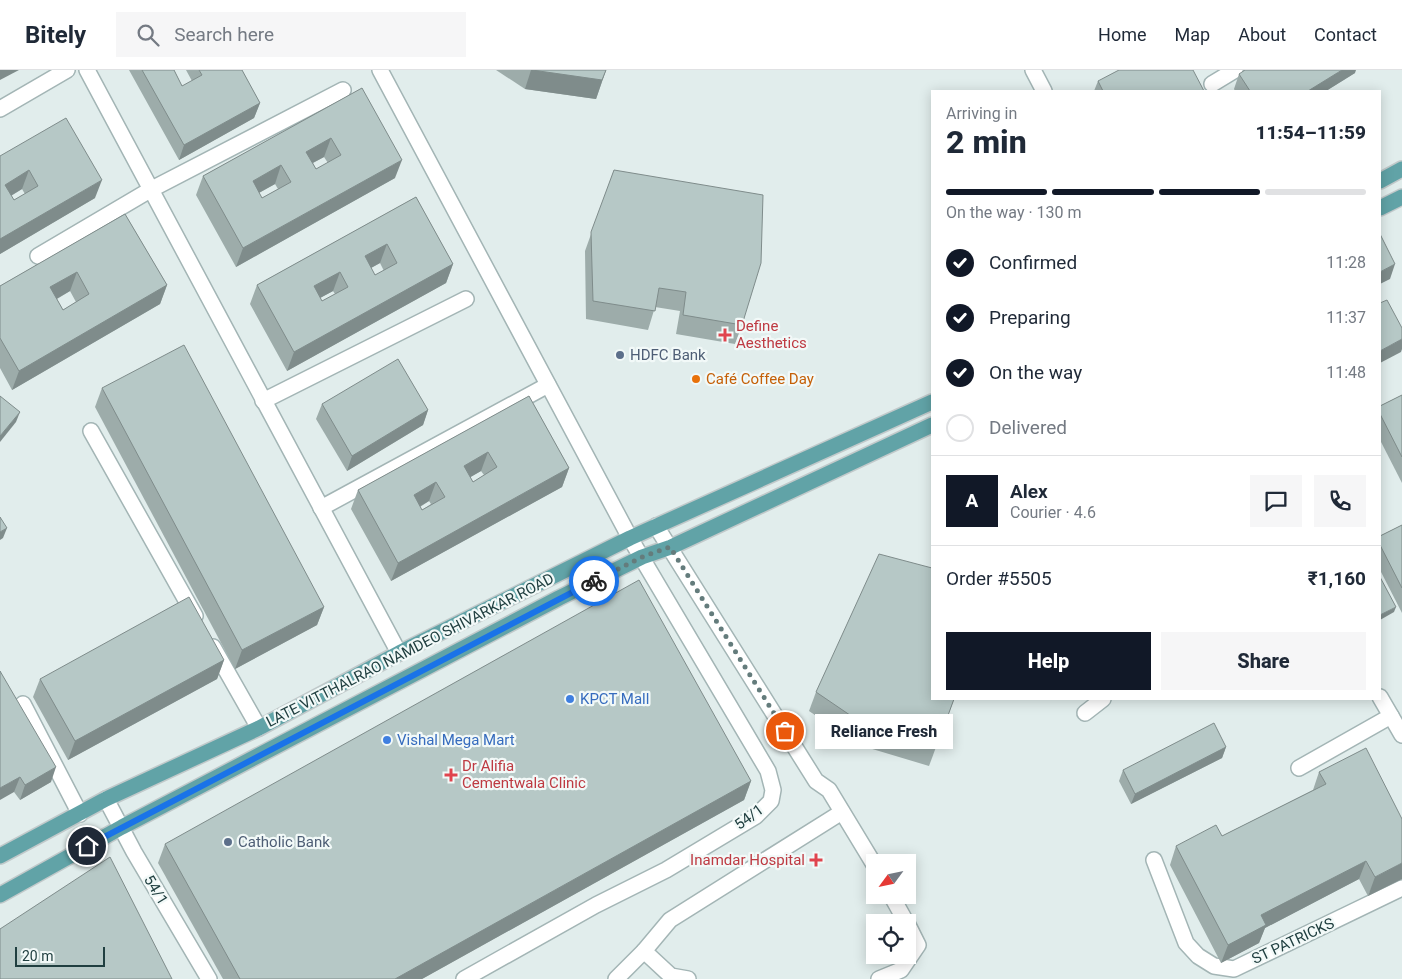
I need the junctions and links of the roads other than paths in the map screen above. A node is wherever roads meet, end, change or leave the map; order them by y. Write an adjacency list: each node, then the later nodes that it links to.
1 (67, 70): 9 (street)
2 (87, 70): 12 (street)
3 (380, 70): 17 (street, 54/1)
4 (1033, 70): 8 (street)
5 (1235, 70): 6 (street)
6 (1212, 84)
7 (343, 90): 12 (street)
8 (1043, 90)
9 (0, 109)
10 (1402, 169): 11 (main road)
11 (1381, 180)
12 (150, 190): 15 (street); 18 (street)
13 (1402, 197): 14 (main road)
14 (1381, 208)
15 (38, 256)
16 (466, 299): 18 (street)
17 (548, 384): 22 (street); 24 (street, 54/1)
18 (264, 401): 22 (street)
19 (931, 402): 23 (main road, LATE VITTHALRAO NAMDEO SHIVARKAR ROAD)
20 (931, 425): 25 (main road, LATE VITTHALRAO NAMDEO SHIVARKAR ROAD)
21 (91, 430): 33 (street)
22 (321, 508): 27 (street)
23 (656, 526): 24 (main road, LATE VITTHALRAO NAMDEO SHIVARKAR ROAD); 25 (street)
24 (630, 538): 26 (street, 54/1); 27 (main road, LATE VITTHALRAO NAMDEO SHIVARKAR ROAD)
25 (670, 547): 26 (main road, LATE VITTHALRAO NAMDEO SHIVARKAR ROAD); 37 (street)
26 (642, 557): 39 (main road, LATE VITTHALRAO NAMDEO SHIVARKAR ROAD); 48 (street, 54/1)
27 (399, 653): 33 (main road, LATE VITTHALRAO NAMDEO SHIVARKAR ROAD)
28 (1381, 699): 32 (street)
29 (1102, 700): 31 (street)
30 (23, 704): 38 (street)
31 (1085, 713)
32 (1391, 716): 34 (street); 35 (street)
33 (259, 728): 36 (main road, LATE VITTHALRAO NAMDEO SHIVARKAR ROAD)
34 (1402, 736)
35 (1299, 768)
36 (106, 799): 38 (main road, LATE VITTHALRAO NAMDEO SHIVARKAR ROAD); 39 (street, 54/1)
37 (842, 812): 40 (street); 45 (street)
38 (80, 814): 41 (main road, LATE VITTHALRAO NAMDEO SHIVARKAR ROAD)
39 (122, 827): 44 (main road, LATE VITTHALRAO NAMDEO SHIVARKAR ROAD); 47 (street, 54/1)
40 (868, 854)
41 (0, 856)
42 (1154, 860): 43 (street, ST PATRICKS)
43 (1402, 888)
44 (0, 895)
45 (644, 951): 49 (street); 50 (street)
46 (906, 964): 51 (street)
47 (209, 979)
48 (464, 979)
49 (616, 979)
50 (688, 979)
51 (879, 979)

